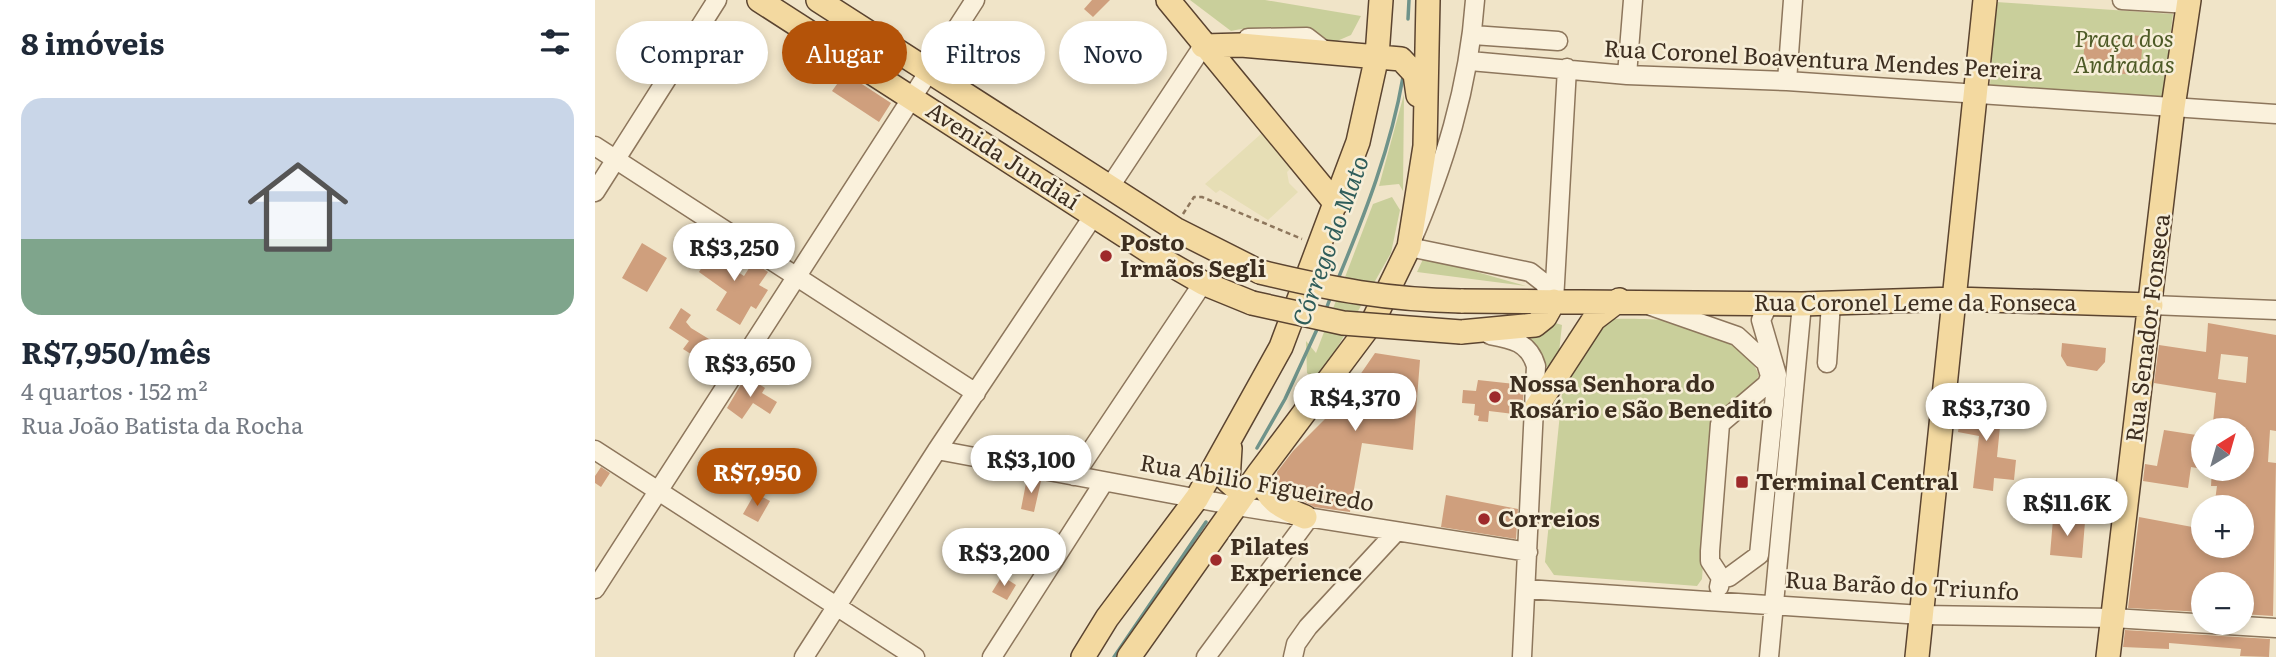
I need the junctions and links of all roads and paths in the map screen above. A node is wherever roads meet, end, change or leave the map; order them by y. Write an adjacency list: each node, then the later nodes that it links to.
1 (717, 0): 34 (street)
2 (758, 0): 29 (main road, Avenida Jundiaí)
3 (818, 0): 21 (main road, Avenida Jundiaí)
4 (975, 0): 14 (street)
5 (1381, 0): 19 (main road)
6 (1428, 0): 33 (main road)
7 (1475, 0): 15 (street)
8 (1633, 0): 24 (street)
9 (1793, 0): 26 (street)
10 (1985, 0): 28 (main road)
11 (2122, 0): 12 (street)
12 (2189, 2): 30 (main road, Rua Senador Fonseca)
13 (1173, 6): 17 (main road); 18 (main road)
14 (961, 21)
15 (1473, 35): 16 (street); 20 (street)
16 (1558, 41)
17 (1203, 46): 18 (main road); 23 (main road); 35 (street)
18 (1245, 46): 19 (main road); 23 (main road)
19 (1377, 56): 33 (main road); 37 (main road)
20 (1470, 61): 22 (street, Rua Coronel Boaventura Mendes Pereira); 41 (street)
21 (921, 64)
22 (1567, 68): 24 (street, Rua Coronel Boaventura Mendes Pereira); 46 (street)
23 (1227, 74): 37 (main road)
24 (1627, 75): 26 (street, Rua Coronel Boaventura Mendes Pereira)
25 (921, 81): 29 (street)
26 (1787, 81): 28 (street, Rua Coronel Boaventura Mendes Pereira)
27 (952, 84): 35 (main road, Avenida Jundiaí)
28 (1978, 93): 30 (street, Rua Coronel Boaventura Mendes Pereira); 44 (main road)
29 (910, 97): 38 (main road, Avenida Jundiaí); 42 (street)
30 (2173, 107): 31 (street, Rua Coronel Boaventura Mendes Pereira); 50 (main road, Rua Senador Fonseca)
31 (2276, 114)
32 (595, 146): 34 (street)
33 (1425, 146): 41 (main road)
34 (617, 159): 36 (street); 42 (street)
35 (1109, 188): 39 (main road, Avenida Jundiaí)
36 (595, 192)
37 (1336, 204): 40 (main road)
38 (1094, 215): 43 (main road, Avenida Jundiaí); 56 (street)
39 (1175, 229): 40 (path); 46 (main road, Avenida Jundiaí, bridge)
40 (1320, 246): 59 (main road)
41 (1409, 247): 46 (street); 65 (main road)
42 (797, 276): 56 (street); 64 (street)
43 (1203, 283): 52 (main road, Avenida Jundiaí, bridge); 62 (street)
44 (1955, 299): 48 (main road, Rua Coronel Leme da Fonseca); 50 (main road, Rua Coronel Leme da Fonseca); 77 (main road)
45 (1630, 300): 46 (main road, Rua Coronel Leme da Fonseca); 47 (main road, Rua Coronel Leme da Fonseca); 54 (street); 57 (main road)
46 (1554, 301): 52 (main road, Avenida Jundiaí)
47 (1769, 303): 49 (main road, Rua Coronel Leme da Fonseca); 54 (street)
48 (1831, 303): 49 (main road, Rua Coronel Leme da Fonseca); 53 (street)
49 (1802, 304): 75 (street)
50 (2151, 305): 51 (street, Rua Coronel Leme da Fonseca); 78 (main road, Rua Senador Fonseca)
51 (2276, 310)
52 (1468, 332): 57 (street)
53 (1827, 363)
54 (1772, 369): 55 (street); 58 (street)
55 (1761, 390): 58 (street); 70 (street)
56 (976, 393): 61 (street)
57 (1536, 408): 69 (street)
58 (1776, 408): 70 (street)
59 (1231, 438): 65 (main road); 66 (main road)
60 (595, 450): 64 (street)
61 (937, 450): 62 (street, Rua Abilio Figueiredo); 76 (street)
62 (1074, 476): 63 (street, Rua Abilio Figueiredo)
63 (1104, 482): 66 (street, Rua Abilio Figueiredo); 82 (street)
64 (658, 490): 71 (street); 76 (street)
65 (1248, 490): 66 (street, Rua Abilio Figueiredo); 67 (street, Rua Abilio Figueiredo); 67 (main road); 84 (main road)
66 (1197, 498): 83 (main road)
67 (1307, 518): 68 (street, Rua Abilio Figueiredo); 85 (street)
68 (1396, 532): 69 (street, Rua Abilio Figueiredo); 86 (street)
69 (1528, 552): 72 (street)
70 (1725, 578): 73 (street); 74 (street)
71 (595, 589)
72 (1526, 589): 73 (street, Rua Barão do Triunfo); 87 (street)
73 (1715, 601): 74 (street, Rua Barão do Triunfo)
74 (1736, 601): 75 (street, Rua Barão do Triunfo)
75 (1774, 605): 77 (street, Rua Barão do Triunfo); 88 (street)
76 (837, 607): 80 (street); 81 (street)
77 (1922, 615): 78 (street, Rua Barão do Triunfo); 89 (main road)
78 (2113, 618): 79 (street, Rua Barão do Triunfo); 91 (main road, Rua Senador Fonseca)
79 (2276, 628)
80 (804, 657)
81 (915, 657)
82 (992, 657)
83 (1083, 657)
84 (1129, 657)
85 (1206, 657)
86 (1293, 657)
87 (1522, 657)
88 (1769, 657)
89 (1917, 657): 90 (street)
90 (1928, 657)
91 (2108, 657)

